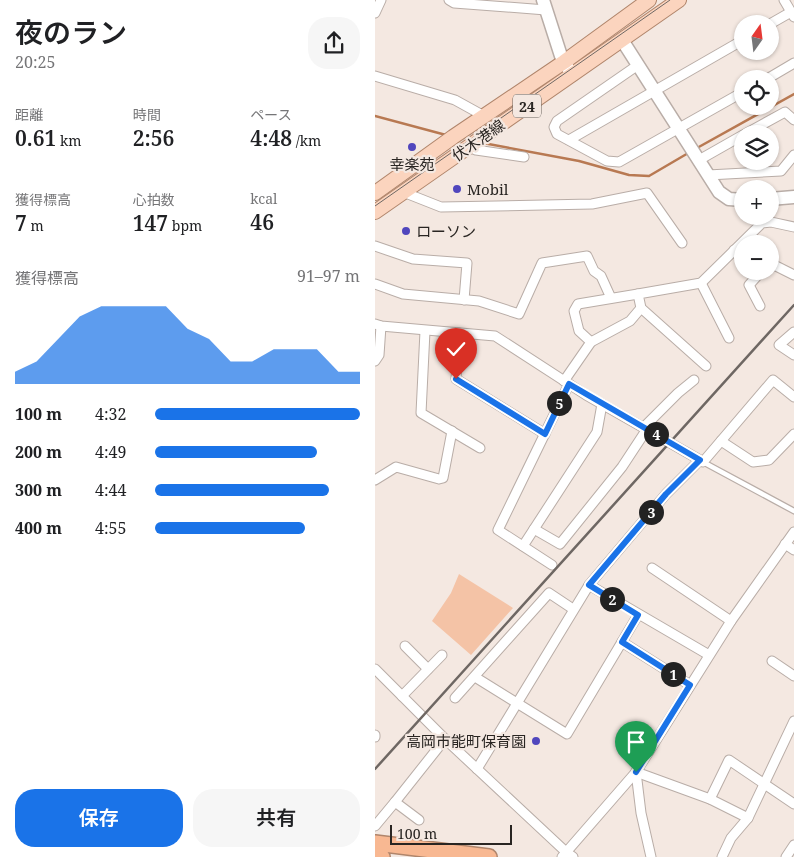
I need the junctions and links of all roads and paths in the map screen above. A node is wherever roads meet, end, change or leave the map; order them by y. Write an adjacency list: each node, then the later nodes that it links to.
1 (381, 0): 7 (street)
2 (449, 0): 6 (street)
3 (649, 0): 12 (main road, 伏木港線 / 24)
4 (679, 0): 10 (main road, 伏木港線 / 24)
5 (784, 0): 8 (street)
6 (545, 5): 12 (street)
7 (375, 13)
8 (793, 14): 9 (street)
9 (779, 20)
10 (622, 40): 14 (street); 16 (main road, 伏木港線 / 24)
11 (734, 45): 18 (street)
12 (564, 62): 16 (street); 20 (main road, 伏木港線 / 24)
13 (794, 63): 15 (street)
14 (638, 65): 18 (street); 24 (street)
15 (779, 72)
16 (572, 75): 26 (main road, 伏木港線 / 24)
17 (375, 76): 20 (street)
18 (654, 90): 23 (street); 24 (street)
19 (734, 97): 23 (street)
20 (484, 116): 32 (main road, 伏木港線 / 24)
21 (794, 120): 22 (street)
22 (761, 125)
23 (679, 128): 24 (street); 29 (street)
24 (569, 140)
25 (734, 140): 29 (street)
26 (468, 147): 28 (street); 31 (main road, 伏木港線 / 24)
27 (794, 155): 30 (street)
28 (523, 157)
29 (699, 160): 30 (street)
30 (707, 175): 34 (street)
31 (403, 192): 36 (main road, 伏木港線 / 24); 39 (street)
32 (375, 193)
33 (794, 197): 35 (street)
34 (734, 199)
35 (779, 199)
36 (375, 212)
37 (794, 227): 38 (street)
38 (749, 235)
39 (682, 243)
40 (375, 246): 49 (street)
41 (734, 250): 45 (street)
42 (779, 268): 43 (street)
43 (794, 275)
44 (752, 280): 50 (street)
45 (701, 282): 47 (street); 56 (street)
46 (375, 284): 49 (street)
47 (638, 294): 48 (street); 51 (street)
48 (611, 298): 49 (street); 57 (street)
49 (465, 300)
50 (760, 306)
51 (641, 308): 57 (street); 60 (street)
52 (378, 325): 53 (street); 59 (street)
53 (425, 330): 55 (street); 66 (street)
54 (794, 332): 58 (street)
55 (459, 333): 62 (street); 67 (street)
56 (729, 338)
57 (591, 342): 62 (street)
58 (794, 355)
59 (375, 361)
60 (706, 366)
61 (694, 380): 65 (street)
62 (566, 382): 64 (street); 67 (street)
63 (794, 397): 69 (street)
64 (602, 404): 65 (street); 74 (street)
65 (645, 428): 71 (street); 74 (street)
66 (452, 431): 70 (street); 72 (street)
67 (545, 434): 77 (street)
68 (794, 434): 69 (street)
69 (721, 441): 71 (street)
70 (480, 448)
71 (702, 461): 73 (lane); 81 (street)
72 (375, 480)
73 (794, 511)
74 (534, 529): 77 (street)
75 (794, 532): 76 (street)
76 (785, 544): 78 (street); 84 (street)
77 (523, 546): 79 (street)
78 (794, 550)
79 (552, 565)
80 (653, 568): 84 (street)
81 (589, 585): 82 (street); 83 (street)
82 (573, 609): 93 (street); 97 (street)
83 (638, 615): 85 (street); 88 (street)
84 (731, 621): 88 (street)
85 (622, 642): 94 (street); 97 (street)
86 (405, 646): 91 (street)
87 (442, 655): 91 (street)
88 (709, 656): 94 (street)
89 (772, 661): 92 (street)
90 (375, 669): 95 (street)
91 (428, 669): 95 (street)
92 (794, 676)
93 (475, 677): 96 (street); 97 (street)
94 (690, 685): 101 (street)
95 (402, 696): 99 (street)
96 (455, 698)
97 (517, 703): 100 (street)
98 (794, 721): 102 (street)
99 (445, 739): 100 (street); 104 (street)
100 (477, 769): 111 (street)
101 (636, 772): 103 (street); 111 (street); 115 (street)
102 (765, 783): 103 (street); 105 (street); 106 (street)
103 (710, 799): 106 (street)
104 (395, 802): 107 (street); 108 (street)
105 (794, 804)
106 (749, 818): 116 (street)
107 (419, 820)
108 (375, 826)
109 (375, 843): 114 (highway)
110 (794, 845): 117 (street)
111 (567, 855)
112 (375, 856): 113 (highway)
113 (381, 857)
114 (489, 857)
115 (651, 857)
116 (722, 857)
117 (786, 857)

